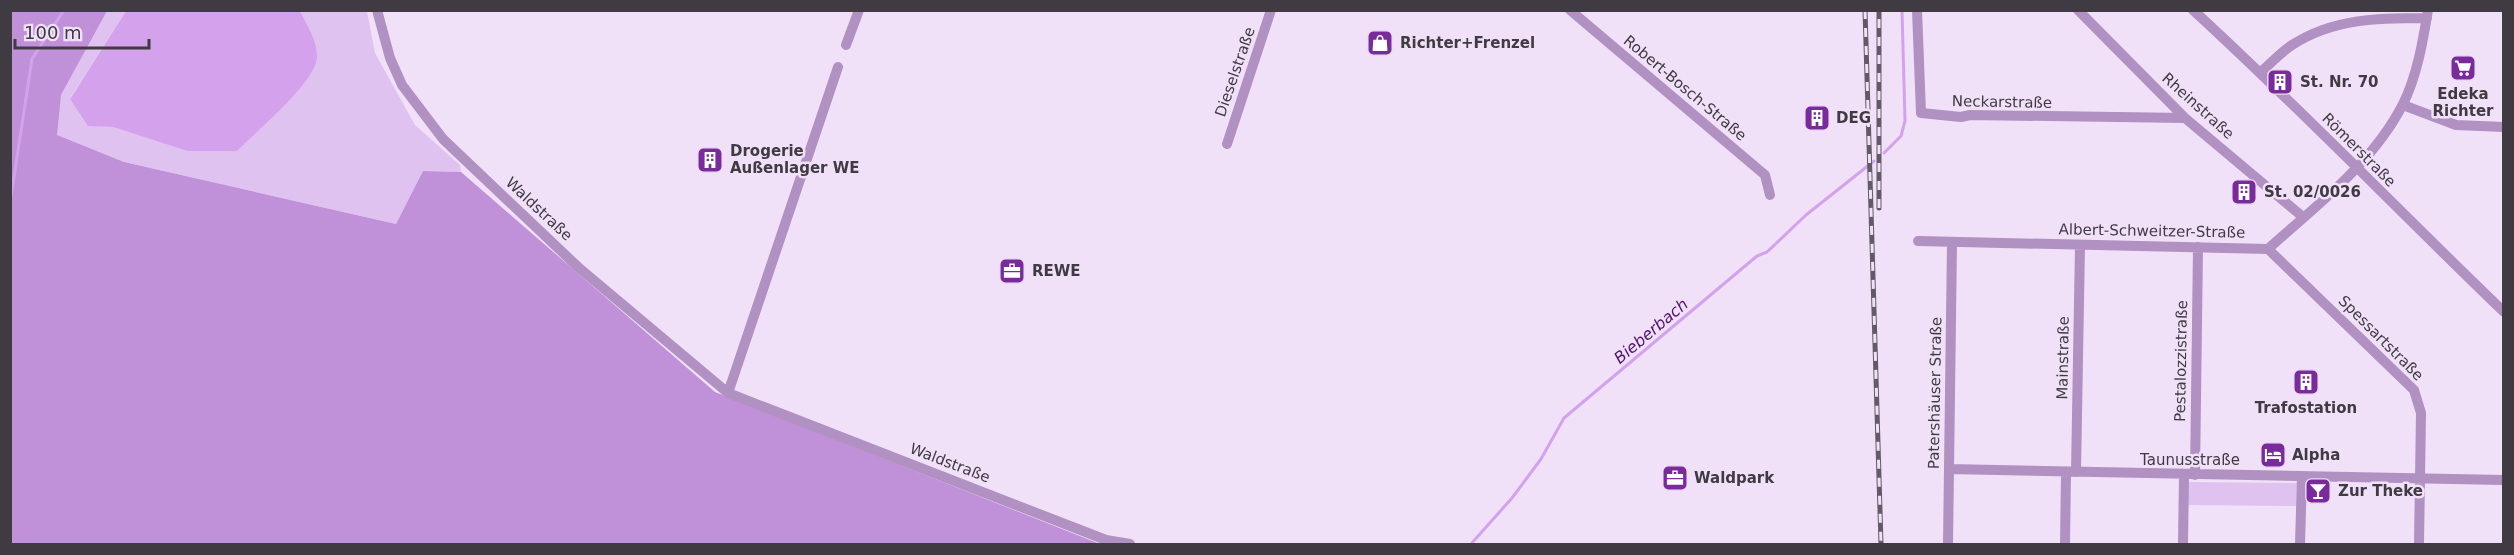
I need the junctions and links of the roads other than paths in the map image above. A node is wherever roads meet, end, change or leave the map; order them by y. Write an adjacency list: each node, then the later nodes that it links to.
1 (376, 10): 25 (street, Waldstraße)
2 (859, 10): 9 (street)
3 (1271, 10): 15 (street, Dieselstraße)
4 (1917, 10): 13 (street, Neckarstraße)
5 (2078, 10): 13 (street, Rheinstraße)
6 (2193, 10): 11 (street, Römerstraße)
7 (1577, 13): 17 (street, Robert-Bosch-Straße)
8 (2427, 14): 11 (street); 12 (street)
9 (846, 45)
10 (838, 67): 25 (street)
11 (2261, 72): 16 (street, Römerstraße)
12 (2403, 105): 14 (street); 16 (street)
13 (2185, 118): 18 (street, Rheinstraße)
14 (2504, 127)
15 (1227, 144)
16 (2355, 169): 18 (street); 24 (street, Römerstraße)
17 (1770, 195)
18 (2303, 217): 23 (street)
19 (1918, 241): 20 (street, Albert-Schweitzer-Straße)
20 (1952, 243): 21 (street, Albert-Schweitzer-Straße); 26 (street, Patershäuser Straße)
21 (2080, 245): 22 (street, Albert-Schweitzer-Straße); 27 (street, Mainstraße)
22 (2198, 247): 23 (street, Albert-Schweitzer-Straße); 28 (street, Pestalozzistraße)
23 (2268, 249): 30 (street, Spessartstraße)
24 (2504, 312)
25 (728, 393): 32 (street, Waldstraße)
26 (1949, 469): 27 (street, Taunusstraße); 33 (street, Patershäuser Straße)
27 (2071, 472): 28 (street, Taunusstraße); 34 (street, Mainstraße)
28 (2190, 475): 29 (street, Taunusstraße); 35 (street, Pestalozzistraße)
29 (2302, 476): 30 (street, Taunusstraße); 36 (street)
30 (2420, 479): 31 (street, Taunusstraße); 37 (street, Spessartstraße)
31 (2504, 480)
32 (1130, 544)
33 (1948, 544)
34 (2065, 544)
35 (2183, 544)
36 (2300, 544)
37 (2419, 544)

